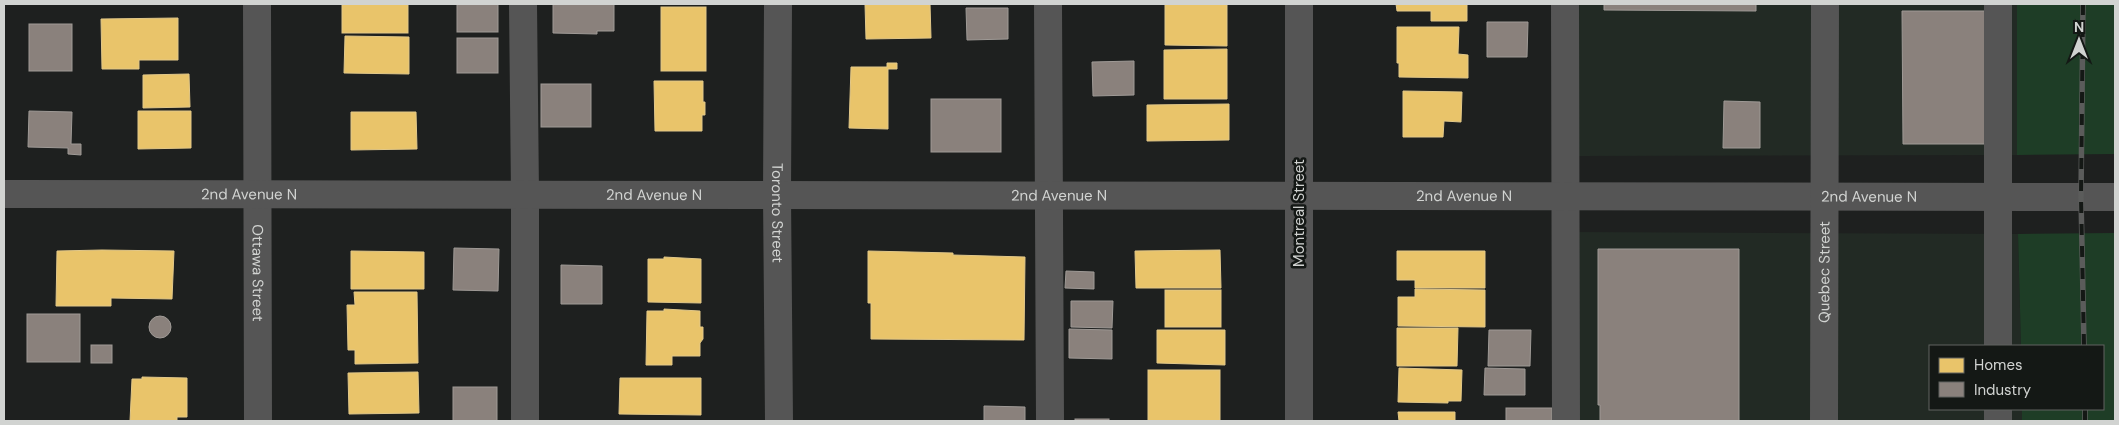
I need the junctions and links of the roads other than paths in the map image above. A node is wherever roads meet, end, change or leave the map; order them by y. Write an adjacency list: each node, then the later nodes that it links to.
1 (257, 4): 10 (street, Ottawa Street)
2 (523, 4): 11 (street)
3 (778, 4): 12 (street, Toronto Street)
4 (1048, 4): 13 (street)
5 (1299, 4): 14 (street, Montreal Street)
6 (1565, 4): 15 (street)
7 (1825, 4): 16 (street, Quebec Street)
8 (1998, 4): 17 (street)
9 (4, 194): 10 (street, 2nd Avenue N)
10 (257, 194): 11 (street, 2nd Avenue N); 20 (street, Ottawa Street)
11 (526, 195): 12 (street, 2nd Avenue N); 21 (street)
12 (777, 195): 13 (street, 2nd Avenue N); 22 (street, Toronto Street)
13 (1048, 195): 14 (street, 2nd Avenue N); 23 (street)
14 (1299, 196): 15 (street, 2nd Avenue N); 24 (street, Montreal Street)
15 (1567, 196): 16 (street, 2nd Avenue N); 25 (street)
16 (1825, 196): 17 (street, 2nd Avenue N); 26 (street, Quebec Street)
17 (1998, 197): 18 (street, 2nd Avenue N); 19 (street)
18 (2115, 197)
19 (1998, 345)
20 (258, 421)
21 (525, 421)
22 (779, 421)
23 (1050, 421)
24 (1300, 421)
25 (1566, 421)
26 (1824, 421)

